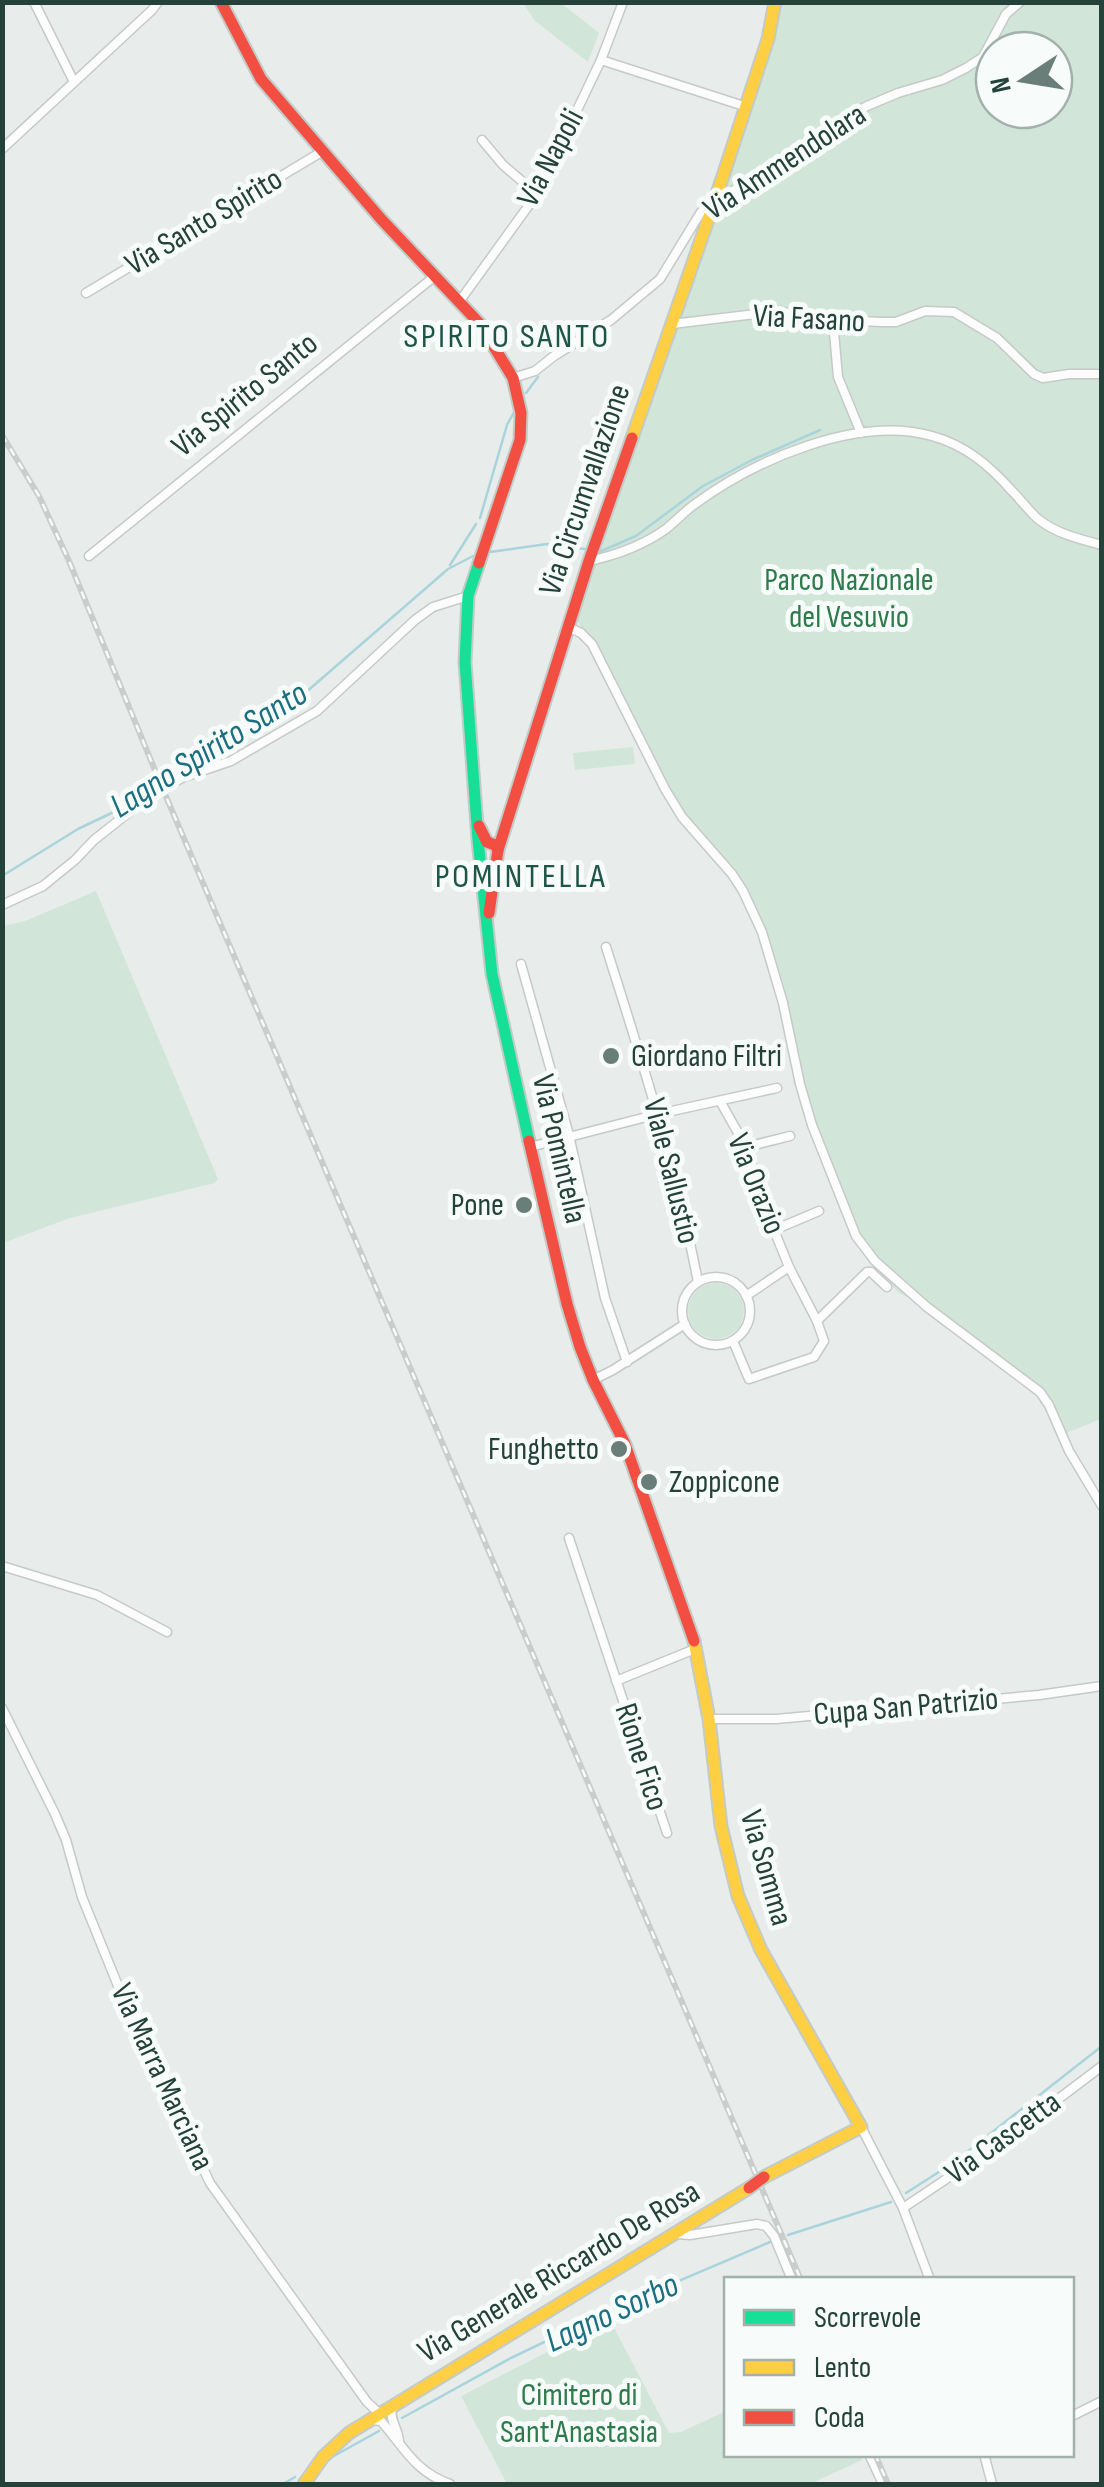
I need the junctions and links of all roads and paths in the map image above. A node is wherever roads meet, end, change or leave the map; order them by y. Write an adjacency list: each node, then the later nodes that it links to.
1 (34, 2): 8 (street)
2 (158, 2): 8 (street)
3 (221, 2): 12 (main road)
4 (623, 2): 7 (street, Via Napoli)
5 (774, 2): 9 (main road, Via Circumvallazione)
6 (1020, 2): 20 (street, Via Ammendolara)
7 (601, 60): 9 (street); 13 (street, Via Napoli)
8 (74, 82): 11 (street)
9 (746, 107): 18 (main road, Via Circumvallazione, bridge)
10 (482, 140): 13 (street)
11 (2, 148)
12 (323, 151): 14 (main road); 15 (street, Via Santo Spirito)
13 (536, 194): 16 (street, Via Napoli)
14 (435, 276): 16 (main road); 23 (street, Via Spirito Santo)
15 (86, 293)
16 (459, 302): 20 (main road)
17 (833, 321): 18 (street, Via Fasano); 19 (street, Via Fasano); 21 (street)
18 (672, 324): 24 (main road, Via Circumvallazione)
19 (1102, 374)
20 (514, 378): 25 (main road)
21 (861, 433): 22 (street); 24 (street)
22 (1102, 545)
23 (90, 556)
24 (589, 561): 26 (main road, Via Circumvallazione)
25 (468, 596): 27 (main road, Via Pomintella); 28 (street)
26 (568, 627): 27 (main road, Via Circumvallazione); 50 (street)
27 (489, 849): 36 (main road, Via Pomintella)
28 (2, 905)
29 (606, 947): 33 (street, Viale Sallustio)
30 (522, 964): 34 (street)
31 (777, 1088): 32 (street)
32 (720, 1101): 33 (street); 37 (street, Via Orazio)
33 (658, 1114): 34 (street); 41 (street, Viale Sallustio)
34 (569, 1136): 36 (street); 47 (street)
35 (790, 1136): 37 (street)
36 (530, 1147): 48 (main road, Via Pomintella)
37 (746, 1147): 39 (street, Via Orazio)
38 (820, 1211): 39 (street)
39 (774, 1230): 40 (street, Via Orazio)
40 (789, 1267): 43 (street, Via Orazio); 44 (street, Via Orazio)
41 (698, 1282): 43 (street, Via Orazio); 45 (street)
42 (887, 1287): 44 (street)
43 (746, 1296): 46 (street)
44 (818, 1322): 46 (street)
45 (684, 1324): 46 (street); 47 (street)
46 (732, 1341)
47 (627, 1362): 48 (street)
48 (593, 1380): 49 (main road, Via Pomintella)
49 (625, 1444): 54 (main road, Via Somma)
50 (1102, 1506)
51 (569, 1538): 55 (street, Rione Fico)
52 (2, 1566): 53 (street)
53 (167, 1632)
54 (696, 1649): 55 (street, Rione Fico); 58 (main road, Via Somma)
55 (616, 1680): 59 (street, Rione Fico)
56 (1102, 1686): 58 (street, Cupa San Patrizio)
57 (2, 1708): 69 (street, Via Marra Marciana)
58 (709, 1719): 61 (main road, Via Somma)
59 (666, 1832)
60 (1102, 2066): 62 (street, Via Cascetta)
61 (861, 2127): 62 (street, Via Somma); 63 (main road, Via Generale Riccardo De Rosa, bridge)
62 (903, 2208): 65 (street, Via Somma)
63 (674, 2234): 64 (street); 67 (main road, Via Generale Riccardo De Rosa)
64 (791, 2277)
65 (929, 2277)
66 (1102, 2401): 68 (street)
67 (393, 2406): 69 (main road, Via Generale Riccardo De Rosa); 70 (street)
68 (1074, 2415)
69 (375, 2417): 70 (street, Via Marra Marciana); 73 (main road, Via Generale Riccardo De Rosa)
70 (398, 2441): 74 (street, Via Marra Marciana)
71 (870, 2457): 75 (street)
72 (985, 2457): 76 (street)
73 (304, 2484)
74 (450, 2484)
75 (882, 2484)
76 (992, 2484)

